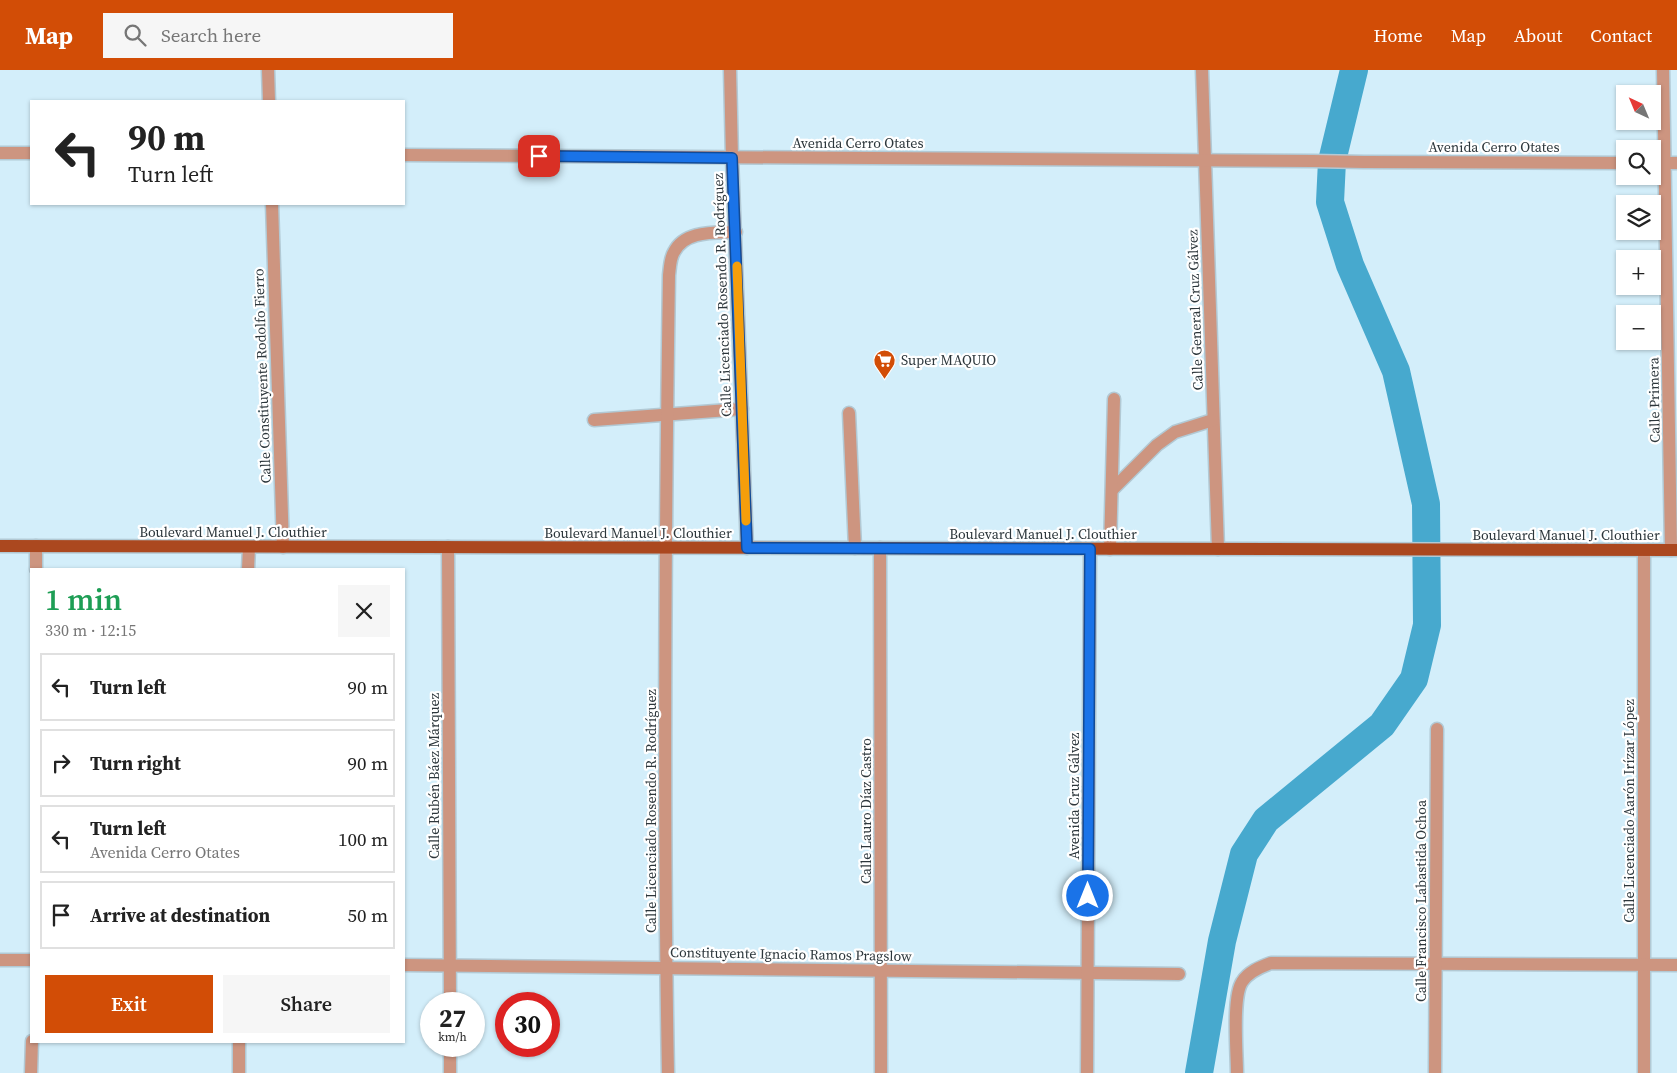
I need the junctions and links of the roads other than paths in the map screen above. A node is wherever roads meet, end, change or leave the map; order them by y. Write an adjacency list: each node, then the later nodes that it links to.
1 (268, 70): 5 (street)
2 (730, 70): 9 (street, Calle Licenciado Rosendo R. Rodríguez)
3 (1202, 70): 10 (street, Calle General Cruz Gálvez)
4 (1663, 70): 12 (street, Calle Primera)
5 (269, 100)
6 (0, 153): 7 (street)
7 (30, 153)
8 (405, 155): 9 (street, Avenida Cerro Otates)
9 (732, 158): 10 (street, Avenida Cerro Otates); 14 (street, Calle Licenciado Rosendo R. Rodríguez)
10 (1205, 160): 11 (street, Avenida Cerro Otates); 20 (street, Calle General Cruz Gálvez)
11 (1616, 162)
12 (1665, 162): 35 (street, Calle Primera)
13 (272, 205): 25 (street, Calle Constituyente Rodolfo Fierro)
14 (736, 232): 16 (street, Calle Licenciado Rosendo R. Rodríguez); 18 (street, Calle Licenciado Rosendo R. Rodríguez)
15 (1114, 399): 21 (street)
16 (742, 410): 18 (street); 28 (street, Calle Licenciado Rosendo R. Rodríguez)
17 (849, 413): 29 (street)
18 (667, 415): 19 (street); 27 (street, Calle Licenciado Rosendo R. Rodríguez)
19 (594, 420)
20 (1213, 420): 21 (street); 33 (street, Calle General Cruz Gálvez)
21 (1112, 490): 32 (street)
22 (0, 546): 23 (main road, Boulevard Manuel J. Clouthier)
23 (36, 546): 24 (main road, Boulevard Manuel J. Clouthier); 36 (street)
24 (248, 547): 25 (main road, Boulevard Manuel J. Clouthier); 37 (street)
25 (283, 547): 26 (main road, Boulevard Manuel J. Clouthier)
26 (448, 547): 27 (main road, Boulevard Manuel J. Clouthier); 43 (street, Calle Rubén Báez Márquez)
27 (665, 548): 28 (main road, Boulevard Manuel J. Clouthier); 46 (street, Calle Licenciado Rosendo R. Rodríguez)
28 (747, 548): 29 (main road, Boulevard Manuel J. Clouthier)
29 (855, 548): 30 (main road, Boulevard Manuel J. Clouthier)
30 (880, 548): 31 (main road, Boulevard Manuel J. Clouthier); 47 (street, Calle Lauro Díaz Castro)
31 (1090, 549): 32 (main road, Boulevard Manuel J. Clouthier); 48 (street, Avenida Cruz Gálvez)
32 (1110, 549): 33 (main road, Boulevard Manuel J. Clouthier)
33 (1218, 549): 34 (main road, Boulevard Manuel J. Clouthier)
34 (1644, 550): 35 (main road, Boulevard Manuel J. Clouthier); 44 (street, Calle Licenciado Aarón Irízar López)
35 (1674, 550)
36 (36, 568)
37 (248, 568)
38 (1438, 729): 41 (street, Calle Francisco Labastida Ochoa)
39 (0, 960): 40 (street)
40 (30, 960)
41 (1436, 964): 44 (street); 60 (street); 61 (street, Calle Francisco Labastida Ochoa)
42 (405, 965): 43 (street, Constituyente Ignacio Ramos Pragslow)
43 (450, 965): 46 (street, Constituyente Ignacio Ramos Pragslow); 50 (street, Calle Rubén Báez Márquez)
44 (1644, 965): 45 (street); 62 (street, Calle Licenciado Aarón Irízar López)
45 (1677, 965)
46 (666, 968): 47 (street, Constituyente Ignacio Ramos Pragslow); 57 (street, Calle Licenciado Rosendo R. Rodríguez)
47 (881, 971): 48 (street, Constituyente Ignacio Ramos Pragslow); 58 (street, Calle Lauro Díaz Castro)
48 (1088, 973): 49 (street, Constituyente Ignacio Ramos Pragslow); 59 (street, Avenida Cruz Gálvez)
49 (1179, 974)
50 (450, 992)
51 (32, 1043): 54 (street)
52 (239, 1043): 55 (street)
53 (450, 1057): 56 (street)
54 (31, 1073)
55 (239, 1073)
56 (450, 1073)
57 (668, 1073)
58 (881, 1073)
59 (1088, 1073)
60 (1237, 1073)
61 (1435, 1073)
62 (1644, 1073)

